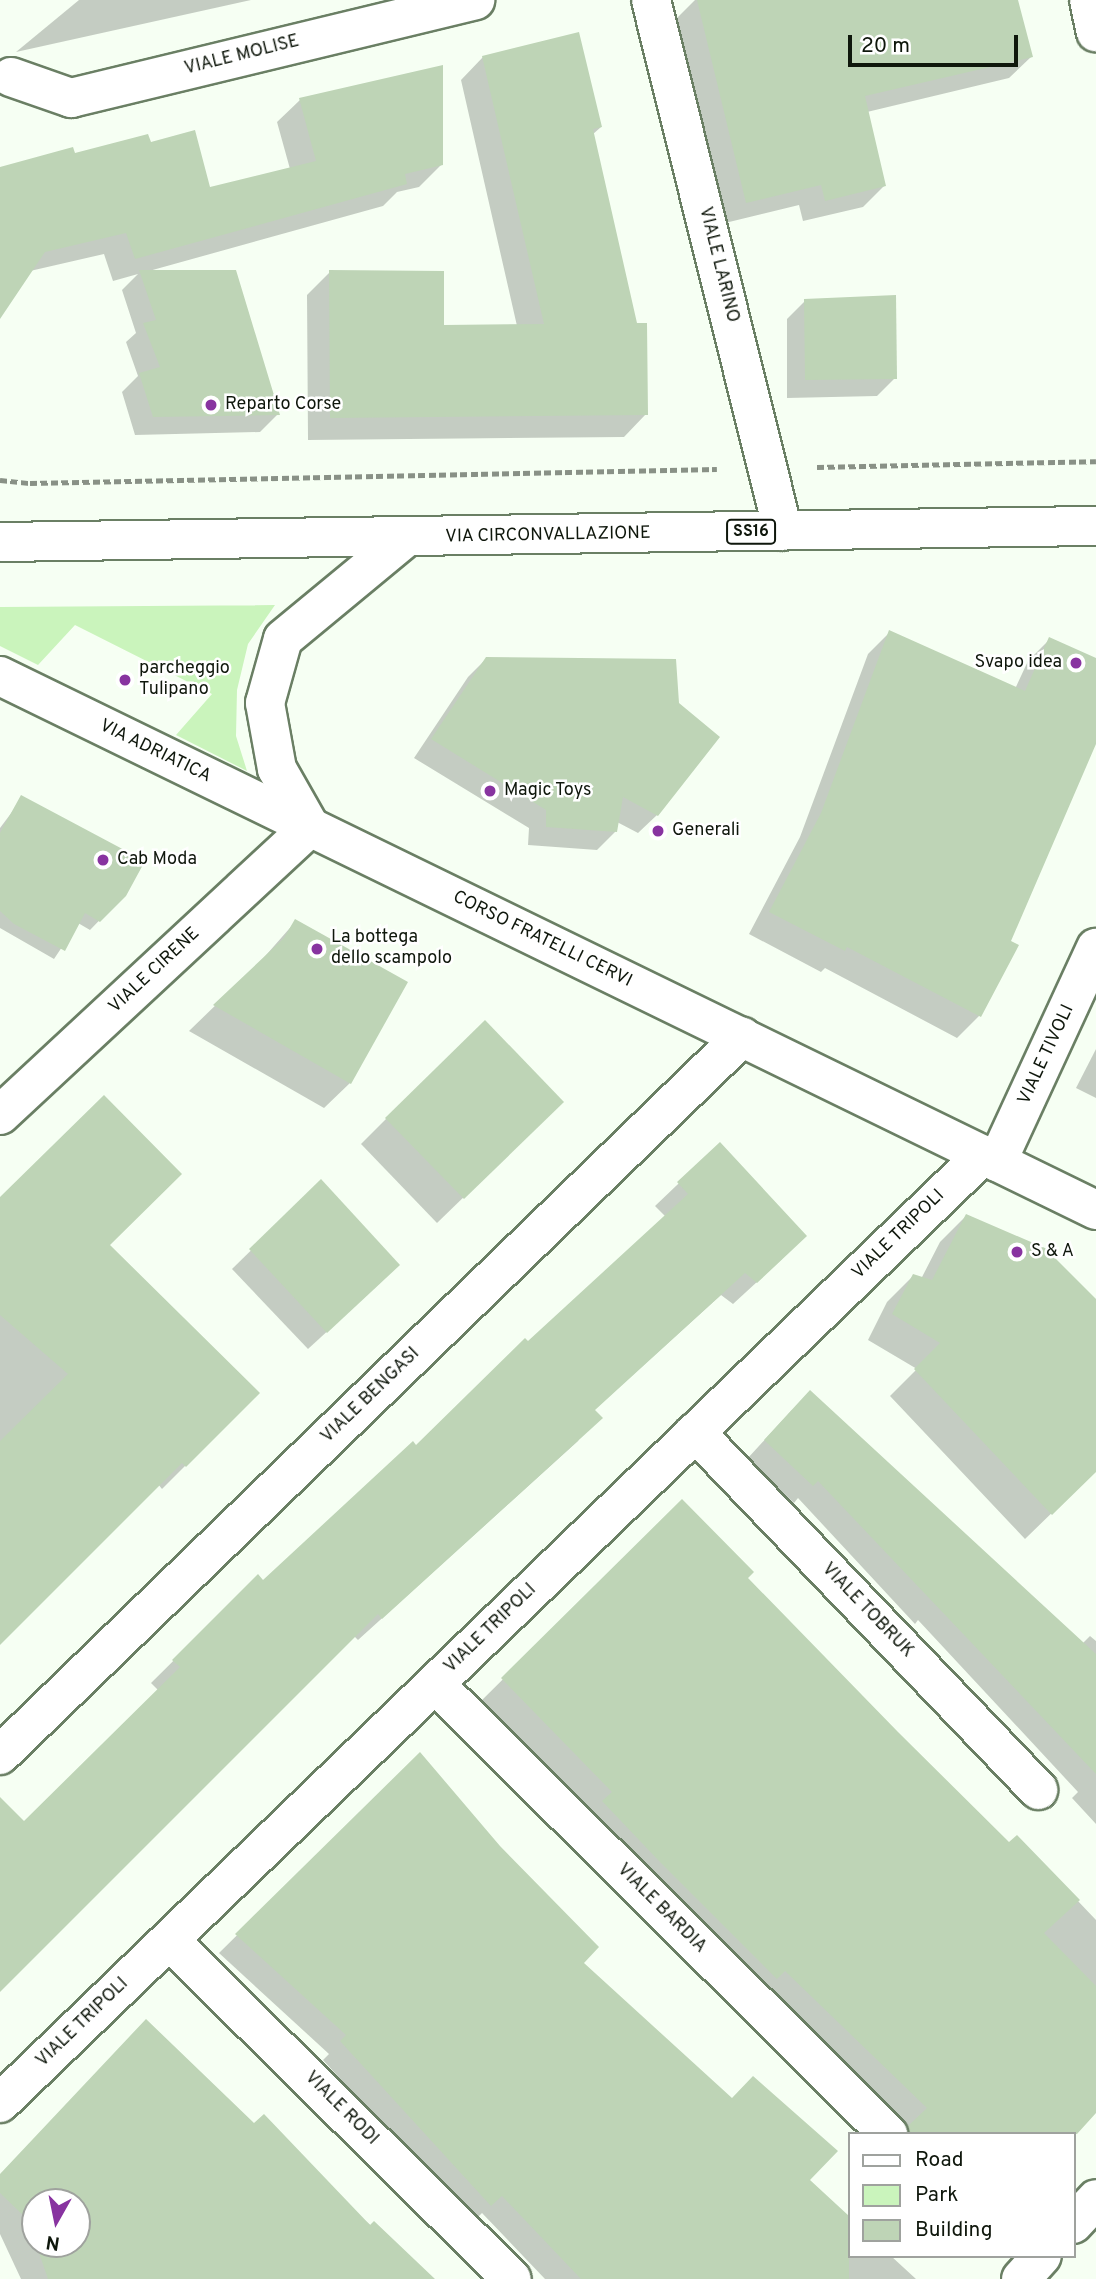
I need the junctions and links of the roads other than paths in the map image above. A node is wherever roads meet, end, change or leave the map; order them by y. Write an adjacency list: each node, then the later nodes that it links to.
1 (475, 0): 5 (street, VIALE MOLISE)
2 (651, 0): 7 (street, VIALE LARINO)
3 (1089, 0): 4 (street)
4 (1096, 32)
5 (11, 76)
6 (1096, 526): 7 (street, VIA CIRCONVALLAZIONE / SS16)
7 (783, 531): 8 (street, VIA CIRCONVALLAZIONE / SS16)
8 (405, 538): 9 (street, VIA CIRCONVALLAZIONE / SS16); 11 (street)
9 (0, 542)
10 (10, 681): 11 (street, VIA ADRIATICA)
11 (310, 827): 13 (street, CORSO FRATELLI CERVI); 14 (street, VIALE CIRENE)
12 (1096, 948): 15 (street, VIALE TIVOLI)
13 (742, 1037): 15 (street, CORSO FRATELLI CERVI); 19 (street, VIALE BENGASI)
14 (0, 1115)
15 (990, 1158): 16 (street, CORSO FRATELLI CERVI); 17 (street, VIALE TRIPOLI)
16 (1096, 1210)
17 (695, 1432): 18 (street, VIALE TRIPOLI); 20 (street, VIALE TOBRUK)
18 (435, 1684): 21 (street, VIALE TRIPOLI); 23 (street, VIALE BARDIA)
19 (0, 1755)
20 (1038, 1790)
21 (169, 1940): 22 (street, VIALE TRIPOLI); 26 (street, VIALE RODI)
22 (0, 2103)
23 (886, 2132)
24 (1096, 2199): 25 (street)
25 (1075, 2222)
26 (512, 2279)

